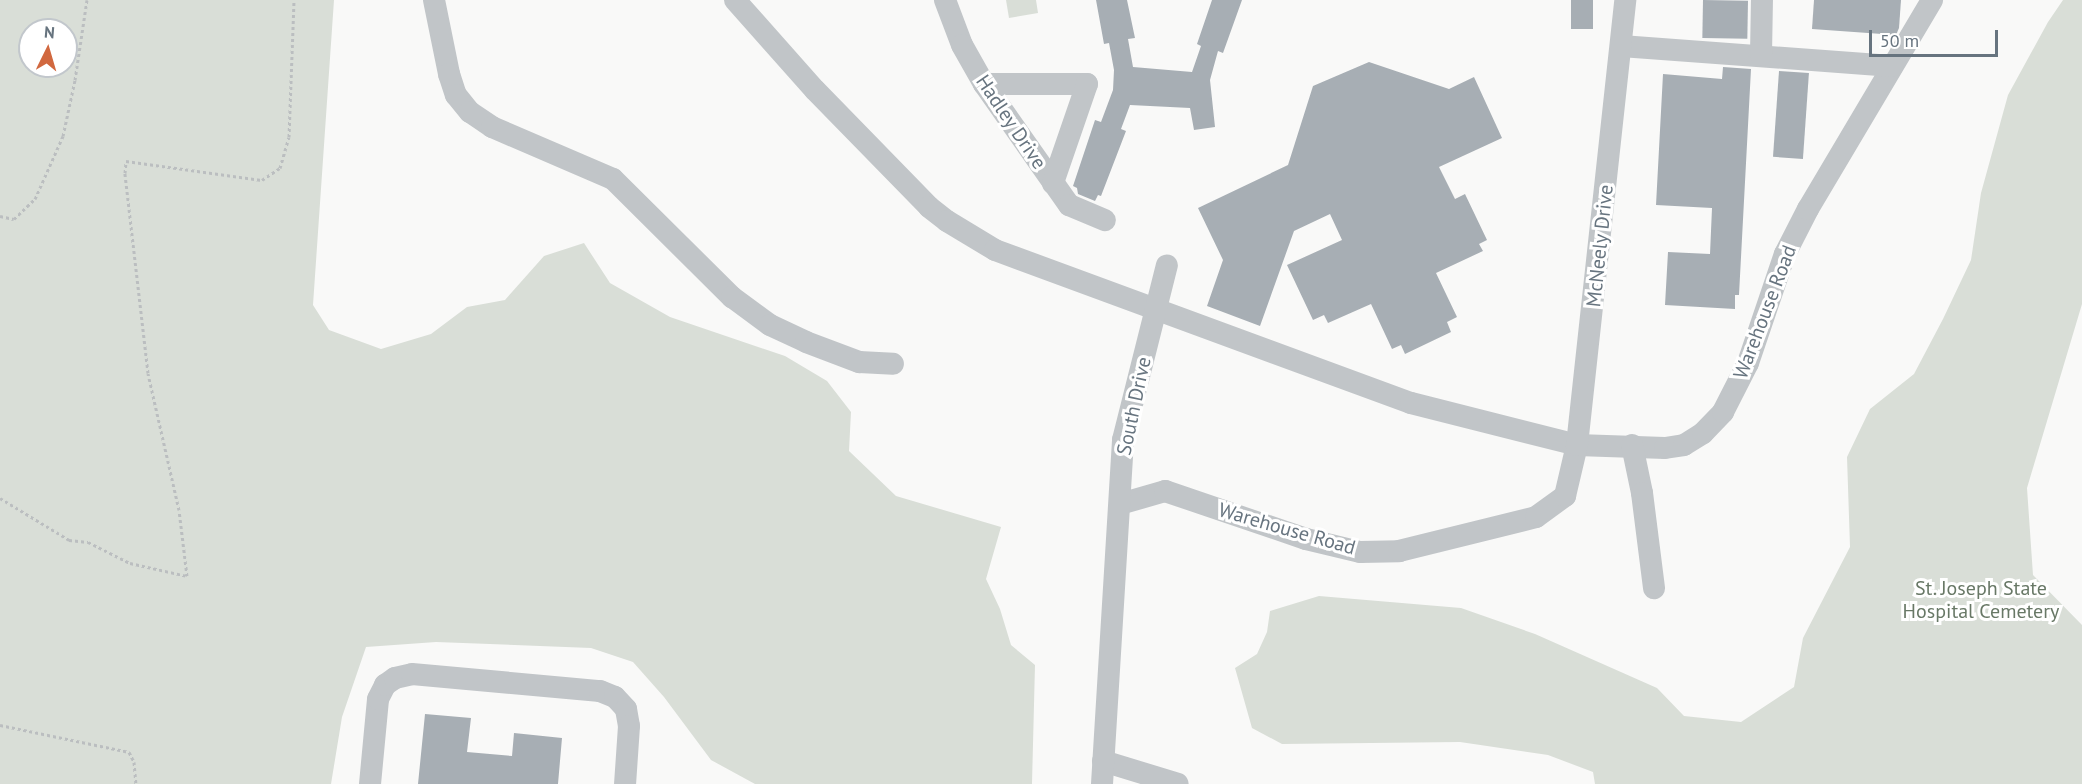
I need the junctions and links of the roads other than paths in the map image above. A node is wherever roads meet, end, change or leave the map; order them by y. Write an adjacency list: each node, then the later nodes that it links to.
1 (434, 0): 15 (lane)
2 (735, 0): 14 (lane)
3 (945, 0): 10 (lane, Hadley Drive)
4 (1625, 0): 7 (lane, McNeely Drive)
5 (1762, 0): 8 (lane)
6 (1932, 0): 9 (lane, Warehouse Road)
7 (1621, 46): 8 (lane); 16 (lane, McNeely Drive)
8 (1761, 55): 9 (lane)
9 (1892, 66): 17 (lane, Warehouse Road)
10 (984, 84): 11 (lane, Hadley Drive); 11 (lane)
11 (1053, 183): 12 (lane, Hadley Drive)
12 (1105, 220)
13 (1167, 265): 14 (lane, South Drive)
14 (1156, 310): 16 (lane); 18 (lane, South Drive)
15 (893, 364)
16 (1577, 445): 17 (lane, Warehouse Road); 18 (lane, Warehouse Road)
17 (1632, 445): 19 (lane)
18 (1120, 504): 20 (lane, South Drive)
19 (1654, 588)
20 (1103, 761): 23 (lane, South Drive); 24 (lane)
21 (369, 784): 22 (lane)
22 (625, 784)
23 (1102, 784)
24 (1178, 784)

